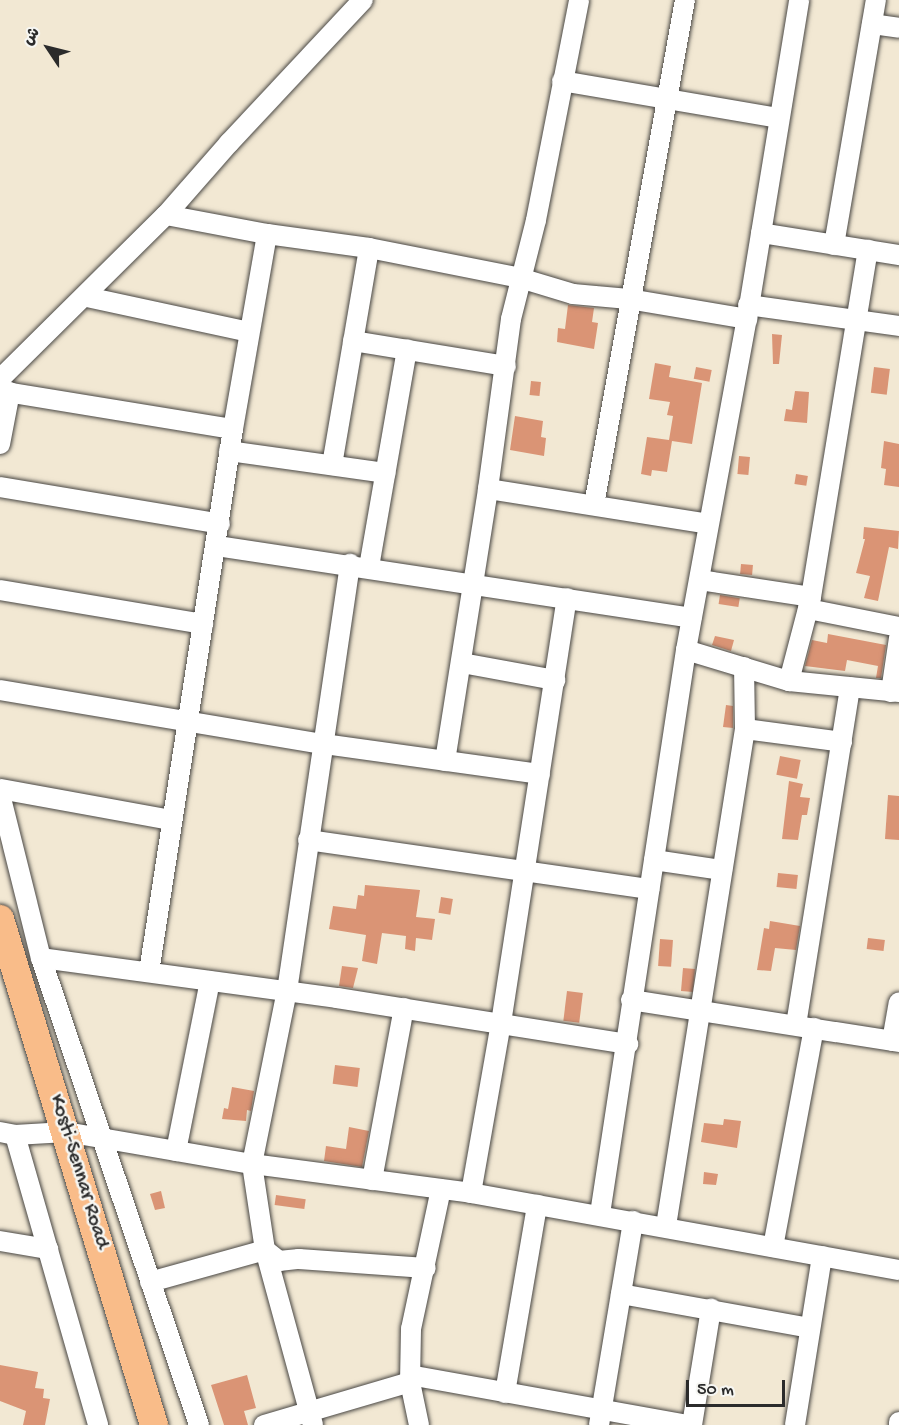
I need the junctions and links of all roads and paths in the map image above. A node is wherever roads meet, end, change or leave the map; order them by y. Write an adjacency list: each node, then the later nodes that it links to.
1 (363, 0): 11 (street)
2 (579, 0): 8 (street)
3 (685, 0): 9 (street)
4 (799, 0): 10 (street)
5 (876, 0): 6 (street)
6 (872, 24): 7 (street); 14 (street)
7 (899, 28)
8 (562, 81): 9 (street); 18 (street)
9 (666, 100): 10 (street); 20 (street)
10 (779, 118): 12 (street)
11 (166, 215): 13 (street); 19 (street)
12 (761, 233): 14 (street); 21 (street)
13 (267, 234): 15 (street); 24 (street)
14 (834, 245): 16 (street)
15 (369, 248): 18 (street); 25 (street)
16 (868, 250): 17 (street); 22 (street)
17 (899, 255)
18 (520, 278): 20 (street); 27 (street)
19 (87, 297): 24 (street); 28 (street)
20 (629, 299): 21 (street); 36 (street)
21 (747, 312): 22 (street); 38 (street)
22 (857, 320): 23 (street); 45 (street)
23 (899, 326)
24 (249, 332): 29 (street)
25 (353, 341): 26 (street); 32 (street)
26 (407, 349): 27 (street); 33 (street)
27 (506, 366): 35 (street)
28 (3, 388): 29 (street); 30 (street)
29 (233, 429): 31 (street)
30 (0, 444)
31 (229, 451): 32 (street); 37 (street)
32 (332, 465): 33 (street)
33 (385, 473): 40 (street)
34 (0, 487): 37 (street)
35 (488, 489): 36 (street); 42 (street)
36 (594, 505): 38 (street)
37 (220, 524): 39 (street)
38 (708, 524): 41 (street)
39 (217, 546): 40 (street); 47 (street)
40 (359, 566): 42 (street); 61 (street)
41 (700, 580): 45 (street); 46 (street)
42 (473, 584): 44 (street); 51 (street)
43 (0, 590): 47 (street)
44 (567, 598): 46 (street); 53 (street)
45 (809, 603): 48 (street); 54 (street)
46 (692, 618): 50 (street)
47 (203, 624): 58 (street)
48 (899, 627)
49 (899, 638): 57 (street)
50 (687, 650): 52 (street); 68 (street)
51 (462, 663): 53 (street); 62 (street)
52 (744, 667): 54 (street); 59 (street)
53 (555, 680): 63 (street)
54 (789, 681): 55 (street)
55 (850, 687): 57 (street); 60 (street)
56 (0, 690): 58 (street)
57 (895, 692)
58 (188, 720): 61 (street); 66 (street)
59 (745, 729): 60 (street); 70 (street)
60 (842, 742): 82 (street)
61 (324, 744): 62 (street); 67 (street)
62 (446, 761): 63 (street)
63 (540, 774): 69 (street)
64 (0, 789): 66 (street)
65 (0, 794): 73 (street)
66 (171, 820): 74 (street)
67 (308, 840): 69 (street); 76 (street)
68 (654, 860): 70 (street); 71 (street)
69 (524, 870): 71 (street); 81 (street)
70 (723, 870): 80 (street)
71 (649, 889): 77 (street)
72 (0, 919): 85 (highway, Kosti-Sennar Road)
73 (41, 958): 74 (street); 87 (street)
74 (150, 972): 75 (street)
75 (210, 981): 76 (street); 88 (street)
76 (287, 992): 79 (street); 89 (street)
77 (631, 1000): 80 (street); 84 (street)
78 (899, 1003): 83 (street)
79 (404, 1008): 81 (street); 90 (street)
80 (701, 1011): 82 (street); 96 (street)
81 (501, 1023): 84 (street); 92 (street)
82 (805, 1027): 83 (street); 98 (street)
83 (896, 1042)
84 (628, 1044): 94 (street)
85 (66, 1132): 86 (street); 87 (street); 113 (highway, Kosti-Sennar Road)
86 (7, 1133): 99 (street)
87 (103, 1140): 88 (street); 104 (street)
88 (177, 1151): 89 (street)
89 (252, 1164): 90 (street); 100 (street)
90 (372, 1180): 91 (street)
91 (441, 1189): 92 (street); 102 (street)
92 (471, 1193): 93 (street)
93 (537, 1204): 94 (street); 109 (street)
94 (600, 1214): 95 (street)
95 (633, 1221): 96 (street); 105 (street)
96 (666, 1226): 98 (street)
97 (0, 1241): 99 (street)
98 (773, 1247): 101 (street)
99 (48, 1249): 112 (street)
100 (265, 1250): 102 (street); 104 (street); 111 (street)
101 (822, 1256): 103 (street); 107 (street)
102 (426, 1268): 108 (street)
103 (899, 1270)
104 (150, 1282): 114 (street)
105 (621, 1294): 106 (street); 110 (street)
106 (711, 1309): 107 (street); 118 (street)
107 (810, 1328): 119 (street)
108 (410, 1382): 109 (street); 111 (street); 116 (street)
109 (505, 1393): 110 (street)
110 (601, 1417): 117 (street)
111 (312, 1419): 115 (street)
112 (98, 1425)
113 (154, 1425)
114 (199, 1425)
115 (264, 1425)
116 (419, 1425)
117 (687, 1425)
118 (692, 1425)
119 (795, 1425)

